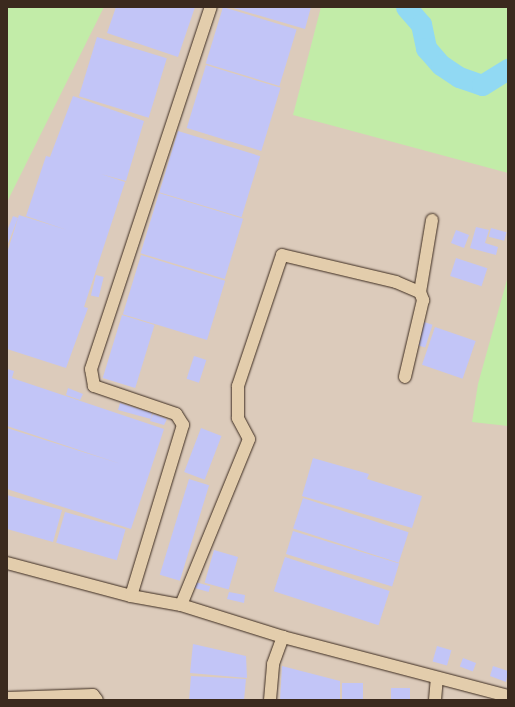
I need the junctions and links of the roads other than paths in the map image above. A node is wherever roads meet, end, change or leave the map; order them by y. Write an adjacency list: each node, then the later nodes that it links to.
1 (211, 7): 6 (street)
2 (432, 220): 3 (street)
3 (420, 292): 4 (street); 7 (street)
4 (405, 377)
5 (7, 563): 6 (street)
6 (131, 596): 7 (street)
7 (181, 605): 8 (street)
8 (284, 637): 9 (street); 13 (street)
9 (437, 679): 10 (street); 14 (street)
10 (508, 696)
11 (7, 698): 12 (street)
12 (98, 700)
13 (270, 700)
14 (435, 700)

